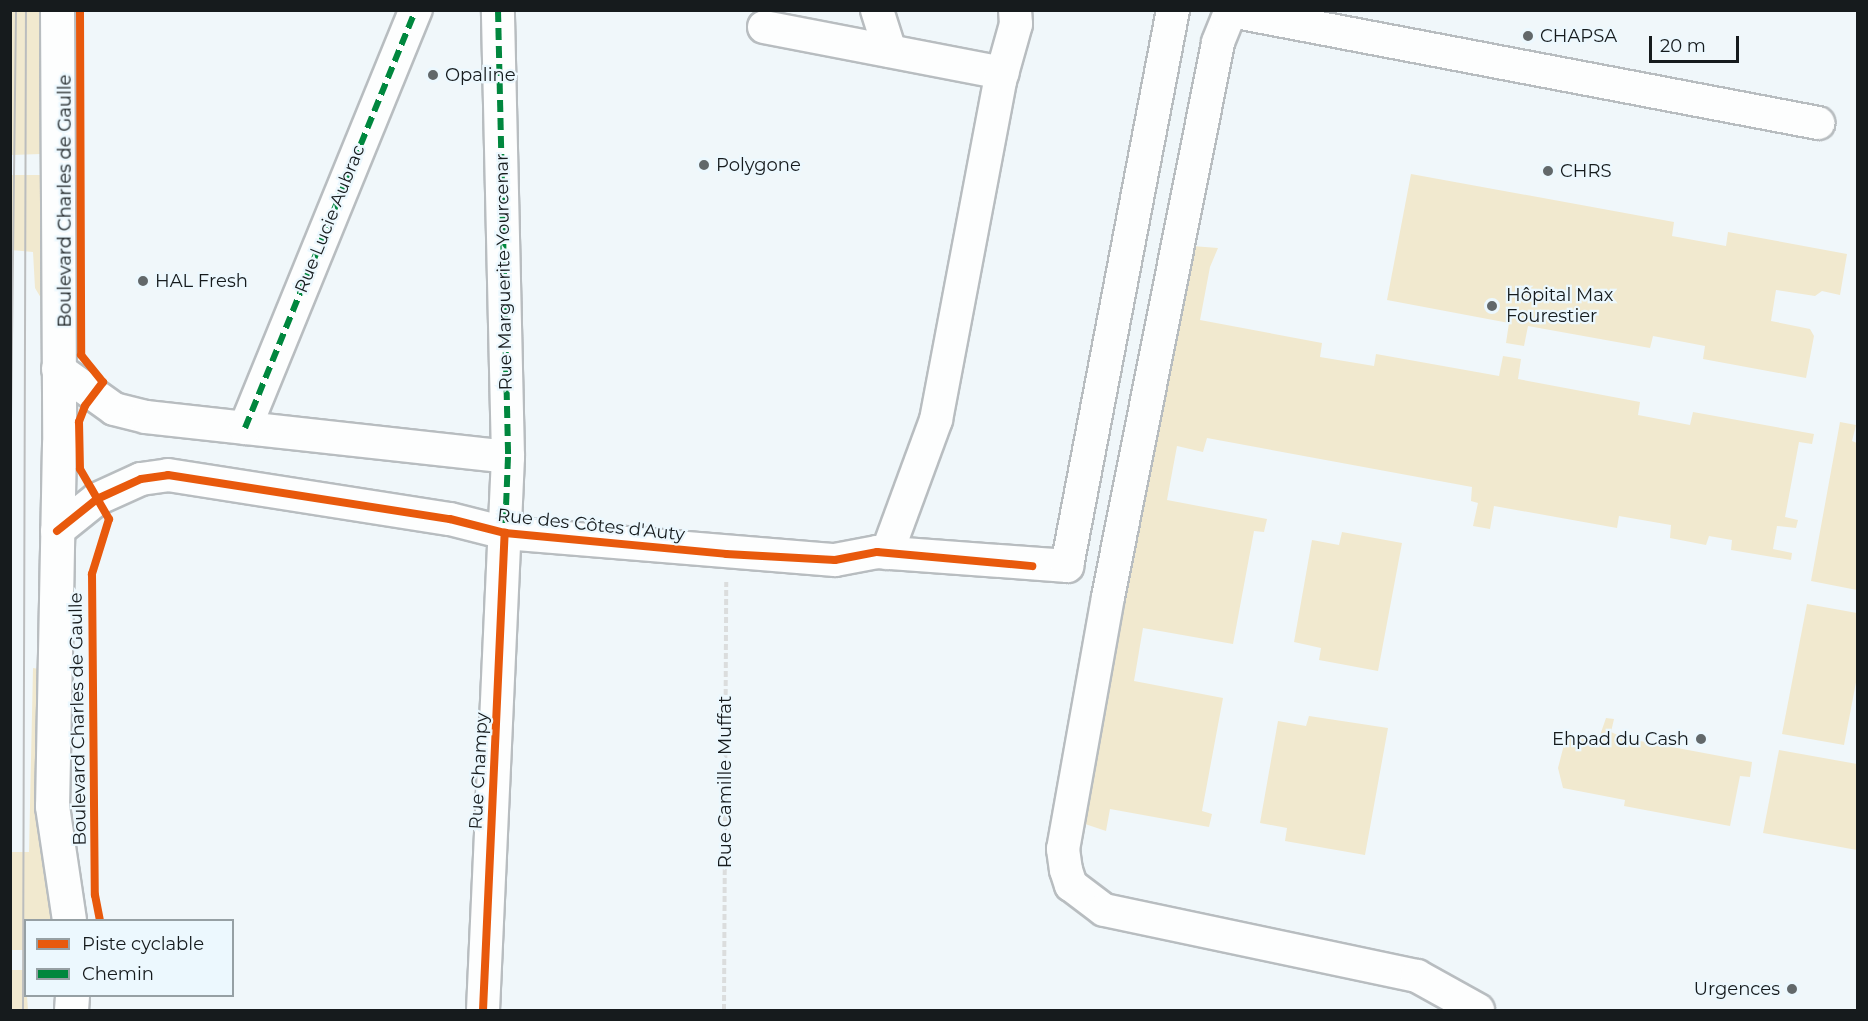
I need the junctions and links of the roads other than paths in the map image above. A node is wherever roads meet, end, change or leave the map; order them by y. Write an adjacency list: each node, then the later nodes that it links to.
1 (57, 10): 13 (main road, Boulevard Charles de Gaulle)
2 (416, 10): 14 (street, Rue Lucie Aubrac)
3 (498, 10): 15 (street, Rue Marguerite Yourcenar)
4 (877, 10): 10 (street)
5 (1015, 10): 11 (street)
6 (1231, 11): 9 (street); 12 (street)
7 (1171, 22): 9 (street); 18 (street, Rue des Côtes d'Auty)
8 (764, 27): 10 (street)
9 (1218, 44): 21 (street)
10 (890, 51): 11 (street)
11 (1003, 73): 18 (street)
12 (1818, 123)
13 (58, 369): 14 (street); 16 (main road, Boulevard Charles de Gaulle)
14 (245, 428): 15 (street)
15 (508, 458): 17 (street, Rue Marguerite Yourcenar)
16 (57, 531): 17 (street, Rue des Côtes d'Auty); 19 (main road, Boulevard Charles de Gaulle)
17 (505, 533): 18 (street, Rue des Côtes d'Auty); 20 (street, Rue Champy)
18 (887, 553)
19 (69, 919)
20 (483, 1011)
21 (1478, 1011)

